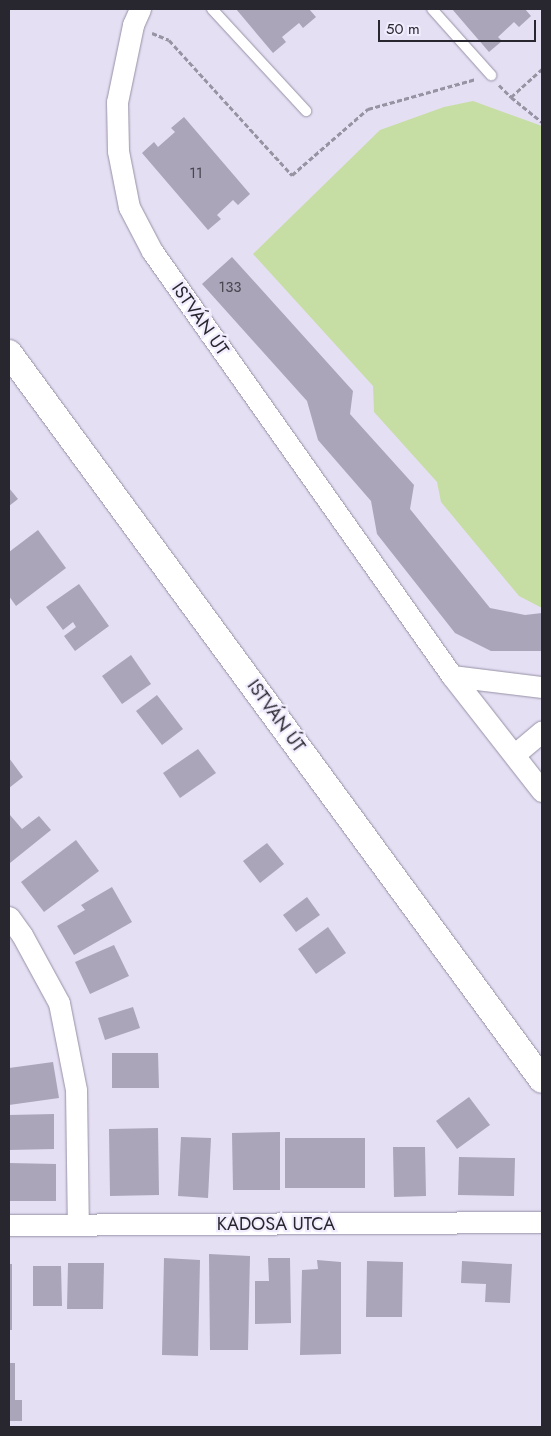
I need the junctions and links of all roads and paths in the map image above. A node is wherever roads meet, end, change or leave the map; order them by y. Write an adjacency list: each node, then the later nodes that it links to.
1 (212, 9): 7 (lane)
2 (432, 9): 5 (lane)
3 (136, 17): 5 (path); 10 (street, ISTVÁN ÚT)
4 (542, 69): 6 (path)
5 (490, 75): 6 (path)
6 (511, 97): 8 (path)
7 (306, 111)
8 (542, 122)
9 (9, 353): 17 (street, ISTVÁN ÚT)
10 (452, 676): 11 (street); 13 (street, ISTVÁN ÚT)
11 (542, 687)
12 (542, 731): 13 (street)
13 (515, 754): 14 (street, ISTVÁN ÚT)
14 (542, 791)
15 (9, 917): 16 (street)
16 (15, 934): 20 (street)
17 (542, 1080)
18 (542, 1222): 20 (street, KADOSA UTCA)
19 (9, 1225): 20 (street, KADOSA UTCA)
20 (78, 1225)

